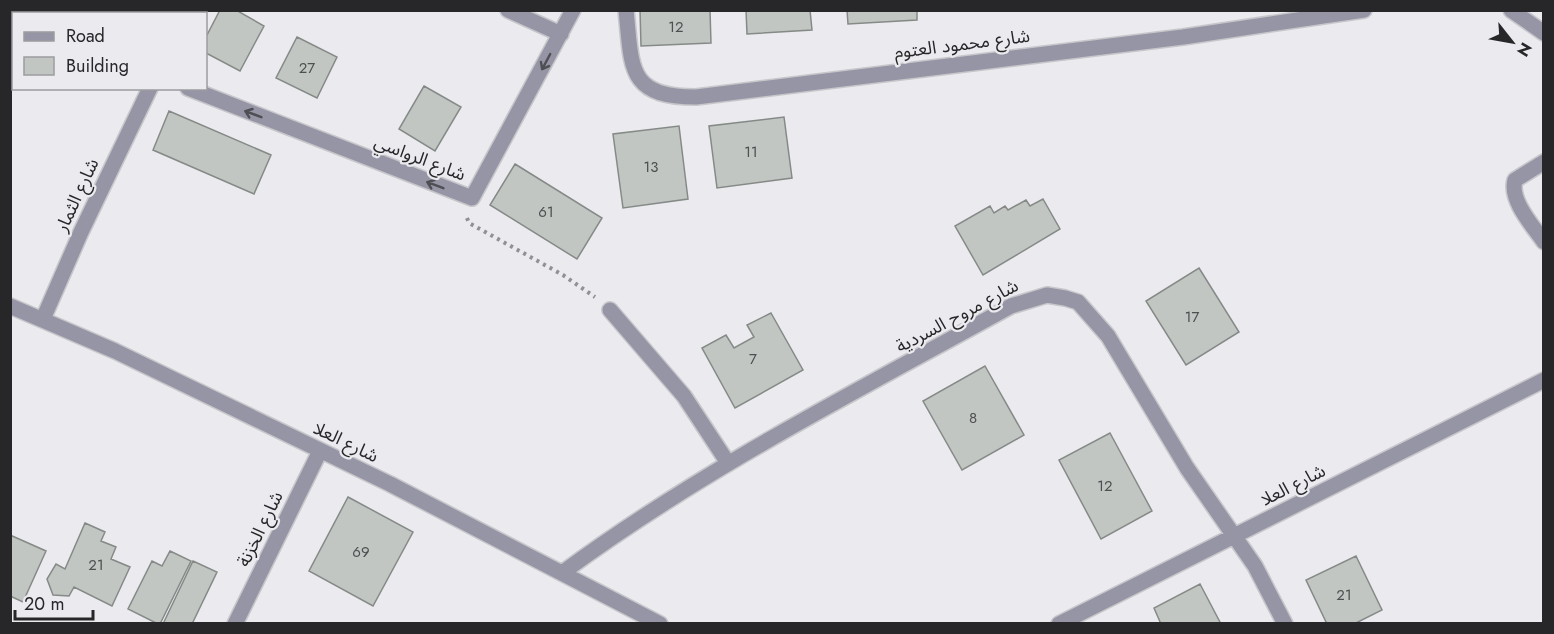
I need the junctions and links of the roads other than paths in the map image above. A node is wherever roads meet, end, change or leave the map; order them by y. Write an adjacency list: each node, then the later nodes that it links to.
1 (508, 10): 7 (street)
2 (573, 10): 7 (street, شارع الرواسي)
3 (626, 10): 4 (street, شارع محمود العتوم)
4 (1364, 10)
5 (1511, 10): 6 (street)
6 (1544, 33)
7 (561, 34): 9 (street, شارع الرواسي, one-way to 9)
8 (149, 90): 14 (street, شارع الثمار)
9 (193, 90)
10 (1544, 162): 11 (street)
11 (1544, 242)
12 (10, 306): 14 (street, شارع العلا)
13 (610, 310): 17 (street)
14 (43, 319): 16 (street, شارع العلا)
15 (1544, 380): 18 (street, شارع العلا)
16 (320, 451): 19 (street, شارع العلا); 20 (street, شارع الخزنة)
17 (728, 463): 18 (street, شارع مروح السردية); 19 (street, شارع مروح السردية)
18 (1235, 537): 22 (street, شارع العلا); 23 (street, شارع مروح السردية)
19 (562, 573): 21 (street, شارع العلا)
20 (235, 624)
21 (660, 624)
22 (1059, 624)
23 (1285, 624)

